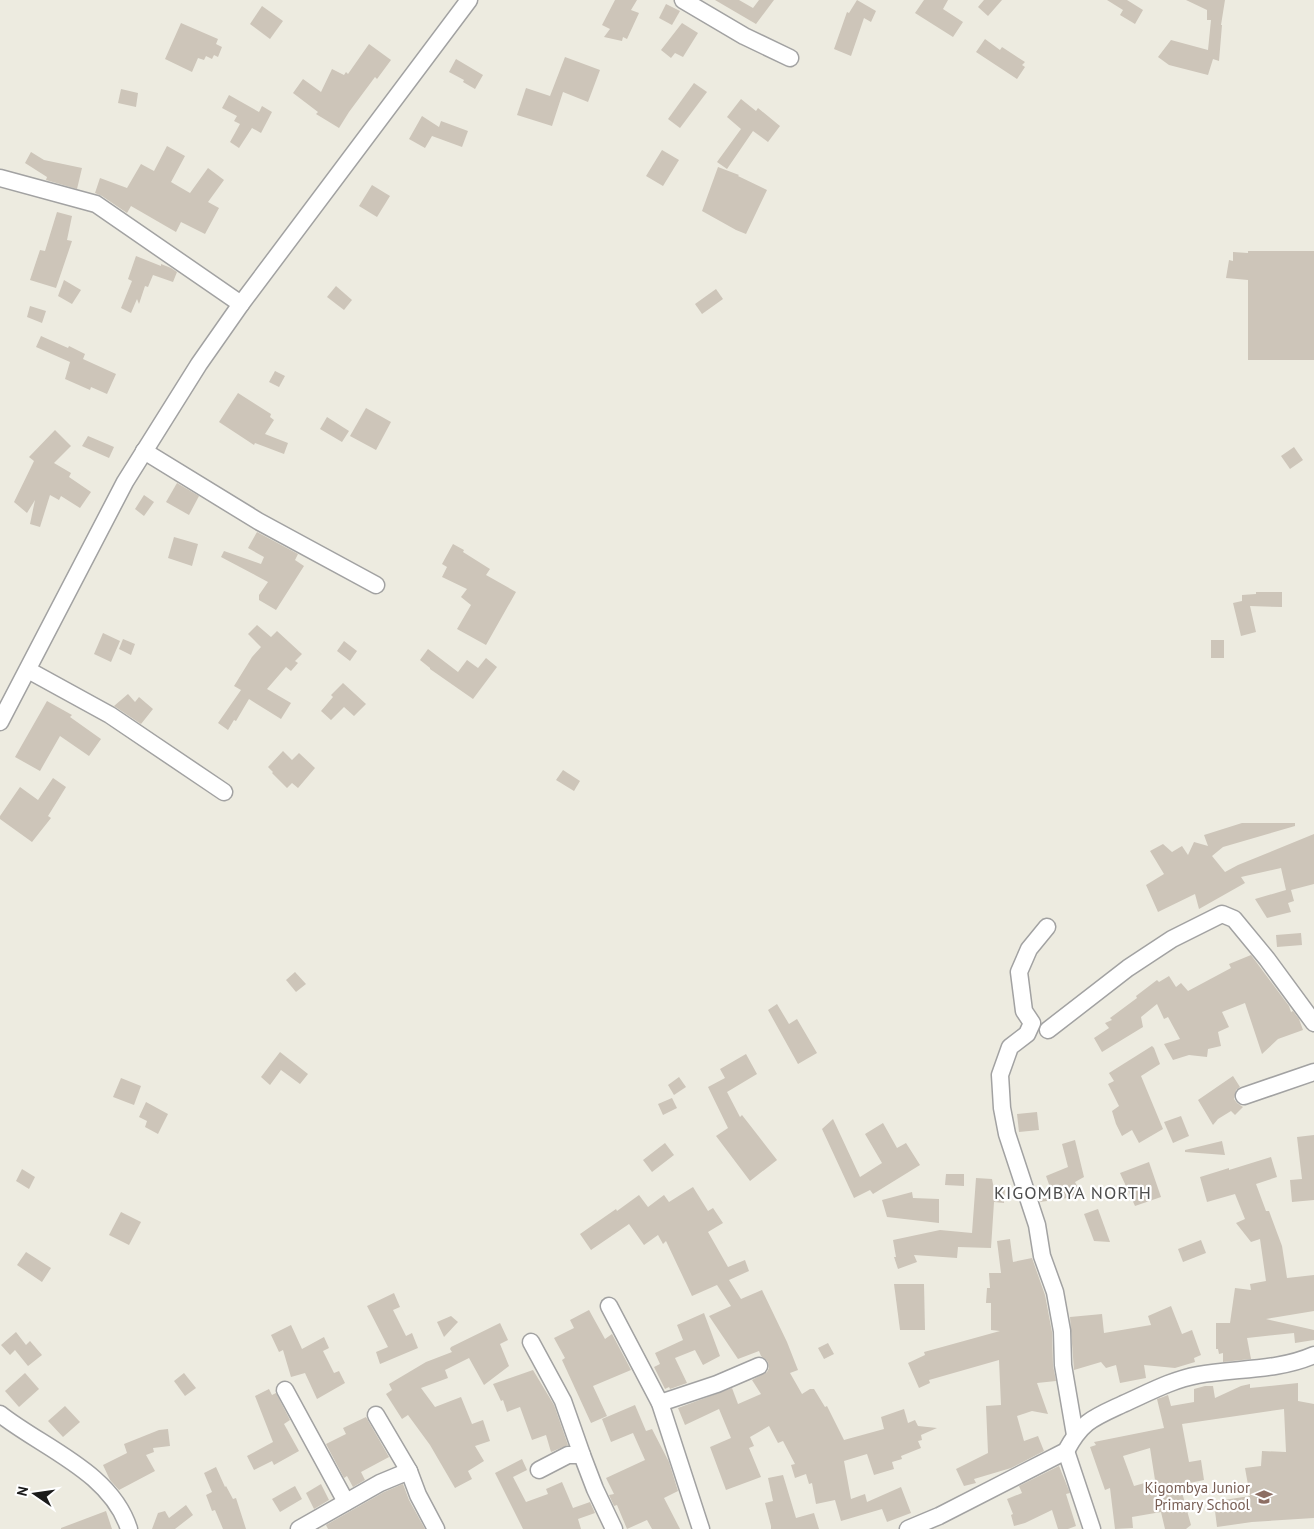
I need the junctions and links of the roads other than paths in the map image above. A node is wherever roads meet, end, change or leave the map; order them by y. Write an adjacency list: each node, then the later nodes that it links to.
1 (470, 0): 5 (street)
2 (683, 0): 3 (street)
3 (790, 58)
4 (0, 178): 5 (street)
5 (241, 304): 6 (street)
6 (144, 451): 7 (street); 8 (street)
7 (376, 585)
8 (28, 670): 9 (street); 10 (street)
9 (0, 722)
10 (224, 792)
11 (1047, 927): 24 (street)
12 (1314, 1023): 13 (street)
13 (1048, 1030)
14 (1314, 1072): 15 (street)
15 (1244, 1096)
16 (609, 1306): 21 (street)
17 (531, 1342): 26 (street)
18 (1314, 1355): 24 (street)
19 (759, 1366): 21 (street)
20 (285, 1390): 29 (street)
21 (660, 1403): 34 (street)
22 (0, 1414): 30 (street)
23 (376, 1415): 28 (street)
24 (1075, 1435): 25 (street)
25 (1066, 1452): 35 (street); 36 (street)
26 (582, 1455): 27 (street); 33 (street)
27 (539, 1470)
28 (409, 1471): 29 (street); 32 (street)
29 (346, 1502): 31 (street)
30 (129, 1529)
31 (299, 1529)
32 (436, 1529)
33 (614, 1529)
34 (701, 1529)
35 (908, 1529)
36 (1092, 1529)

